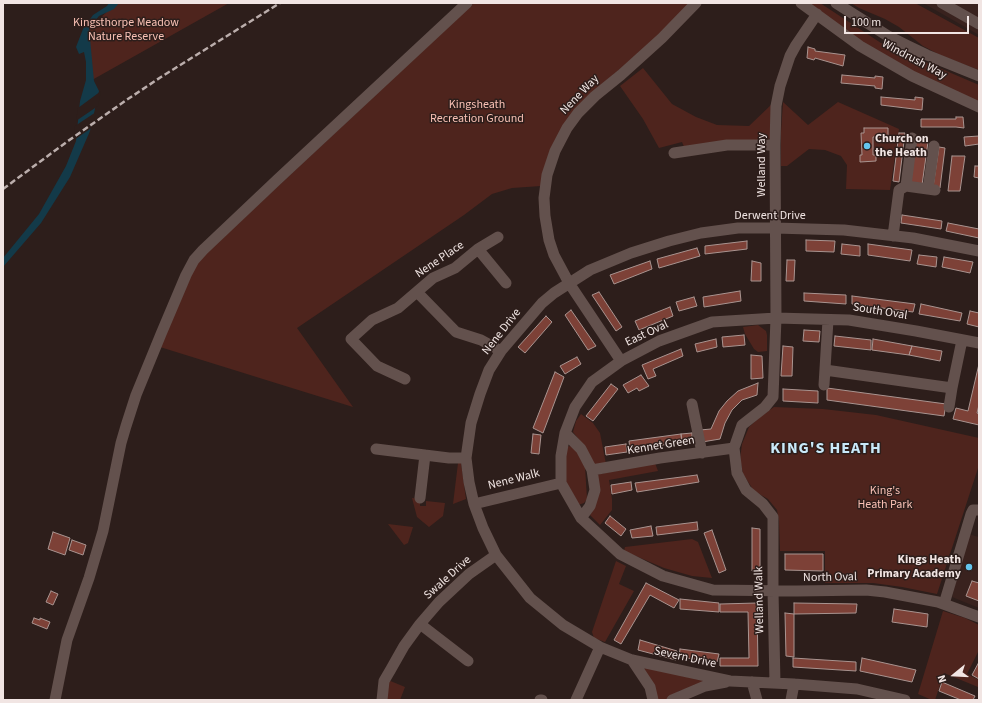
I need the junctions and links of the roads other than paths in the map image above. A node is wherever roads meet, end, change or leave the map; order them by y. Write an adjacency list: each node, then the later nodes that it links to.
1 (467, 3): 60 (street)
2 (696, 3): 21 (street, Nene Way)
3 (801, 3): 6 (street, Windrush Way)
4 (836, 3): 8 (street)
5 (942, 3): 7 (street)
6 (816, 14): 9 (street, Windrush Way); 11 (street, Welland Way)
7 (979, 24)
8 (979, 76)
9 (979, 107)
10 (912, 138): 14 (street)
11 (775, 145): 13 (street); 15 (street, Welland Way)
12 (934, 146): 14 (street)
13 (674, 154)
14 (906, 186): 16 (street)
15 (775, 228): 16 (street, Derwent Drive); 21 (street, Derwent Drive); 23 (street, Welland Way)
16 (893, 236): 19 (street, Derwent Drive)
17 (498, 237): 18 (street, Nene Place)
18 (478, 249): 20 (street); 22 (street, Nene Place)
19 (979, 251)
20 (506, 283)
21 (569, 283): 27 (street, Nene Drive); 28 (street, Nene Way)
22 (417, 292): 27 (street, Nene Place); 30 (street, Nene Place)
23 (776, 318): 24 (street, South Oval); 28 (street, East Oval); 36 (street, Welland Way)
24 (828, 320): 25 (street, South Oval); 29 (street)
25 (962, 340): 26 (street, South Oval); 32 (street)
26 (979, 343)
27 (501, 351): 40 (street, Nene Drive)
28 (620, 361): 35 (street, East Oval)
29 (825, 370): 31 (street); 32 (street)
30 (405, 379)
31 (824, 385)
32 (952, 388): 34 (street)
33 (692, 404): 38 (street)
34 (949, 407)
35 (565, 433): 41 (street); 42 (street, East Oval)
36 (734, 448): 38 (street, Kennet Green); 48 (street, Welland Walk)
37 (376, 449): 39 (street)
38 (702, 453): 41 (street, Kennet Green)
39 (425, 455): 40 (street); 43 (street)
40 (466, 458): 44 (street, Nene Drive)
41 (592, 470): 46 (street)
42 (561, 483): 44 (street, Nene Walk); 46 (street, East Oval)
43 (420, 498)
44 (474, 504): 47 (street, Nene Drive)
45 (979, 510): 49 (street)
46 (581, 518): 48 (street, East Oval)
47 (496, 555): 51 (street, Swale Drive); 52 (street, Severn Drive)
48 (773, 591): 49 (street, North Oval); 57 (street, Welland Walk)
49 (944, 604): 50 (street, North Oval)
50 (979, 617)
51 (420, 624): 54 (street); 61 (street, Swale Drive)
52 (600, 647): 53 (street, Severn Drive); 62 (street)
53 (632, 660): 55 (street, Severn Drive); 63 (street)
54 (468, 661)
55 (730, 681): 56 (street, Severn Drive); 64 (street)
56 (752, 682): 57 (street, Severn Drive); 65 (street)
57 (775, 683): 58 (street, Severn Drive)
58 (794, 684): 59 (street, Severn Drive); 66 (street)
59 (856, 695): 67 (street, Severn Drive)
60 (55, 700)
61 (382, 700)
62 (576, 700)
63 (653, 700)
64 (672, 700)
65 (757, 700)
66 (791, 700)
67 (905, 700)

